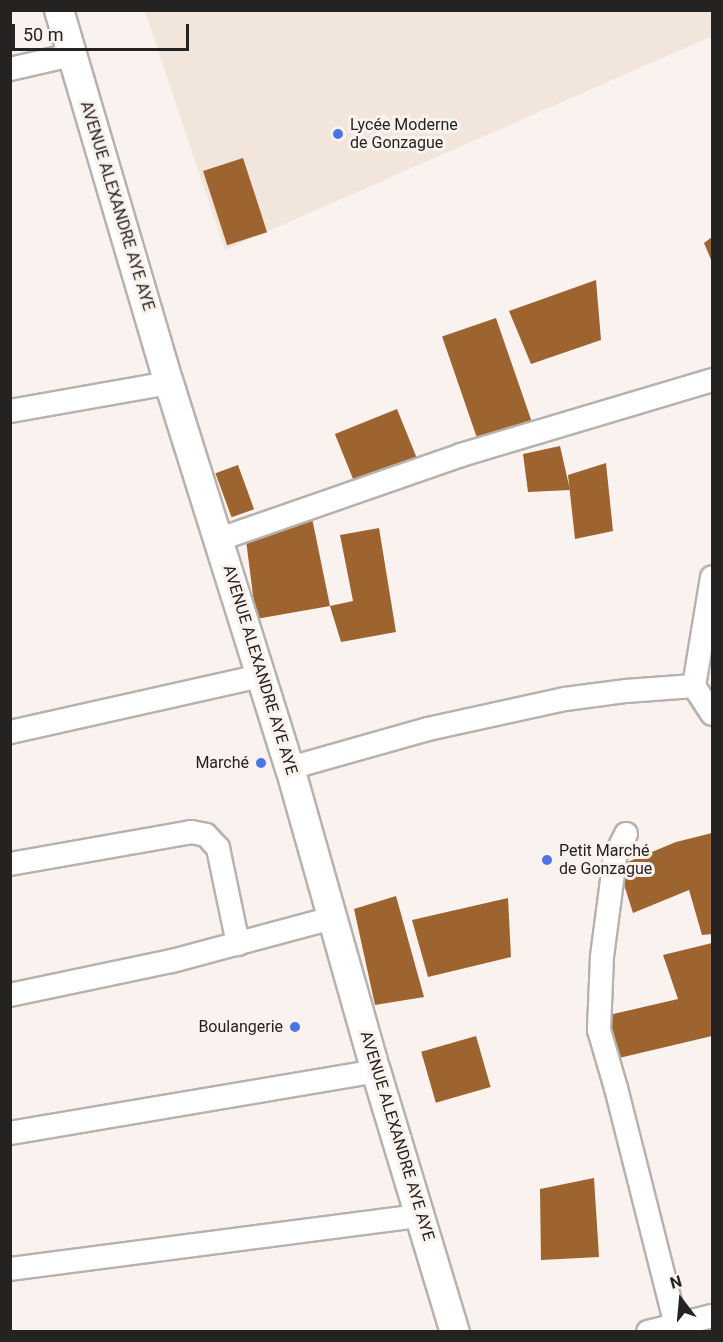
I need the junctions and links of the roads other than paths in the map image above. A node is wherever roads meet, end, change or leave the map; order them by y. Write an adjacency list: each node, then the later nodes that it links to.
1 (59, 10): 2 (street, AVENUE ALEXANDRE AYE AYE)
2 (71, 55): 3 (street); 5 (street, AVENUE ALEXANDRE AYE AYE)
3 (10, 69)
4 (712, 380): 7 (street)
5 (169, 383): 6 (street); 7 (street, AVENUE ALEXANDRE AYE AYE)
6 (10, 411)
7 (220, 539): 9 (street, AVENUE ALEXANDRE AYE AYE)
8 (712, 577): 10 (street)
9 (261, 676): 12 (street); 13 (street, AVENUE ALEXANDRE AYE AYE)
10 (694, 686): 11 (street); 13 (street)
11 (712, 714)
12 (10, 732)
13 (290, 768): 16 (street, AVENUE ALEXANDRE AYE AYE)
14 (626, 834): 24 (street)
15 (10, 864): 17 (street)
16 (333, 918): 17 (street); 19 (street, AVENUE ALEXANDRE AYE AYE)
17 (238, 944): 18 (street)
18 (10, 995)
19 (376, 1071): 20 (street); 21 (street, AVENUE ALEXANDRE AYE AYE)
20 (10, 1133)
21 (420, 1216): 22 (street); 25 (street, AVENUE ALEXANDRE AYE AYE)
22 (10, 1269)
23 (712, 1316): 24 (street)
24 (676, 1324): 26 (street)
25 (455, 1332)
26 (648, 1332)

